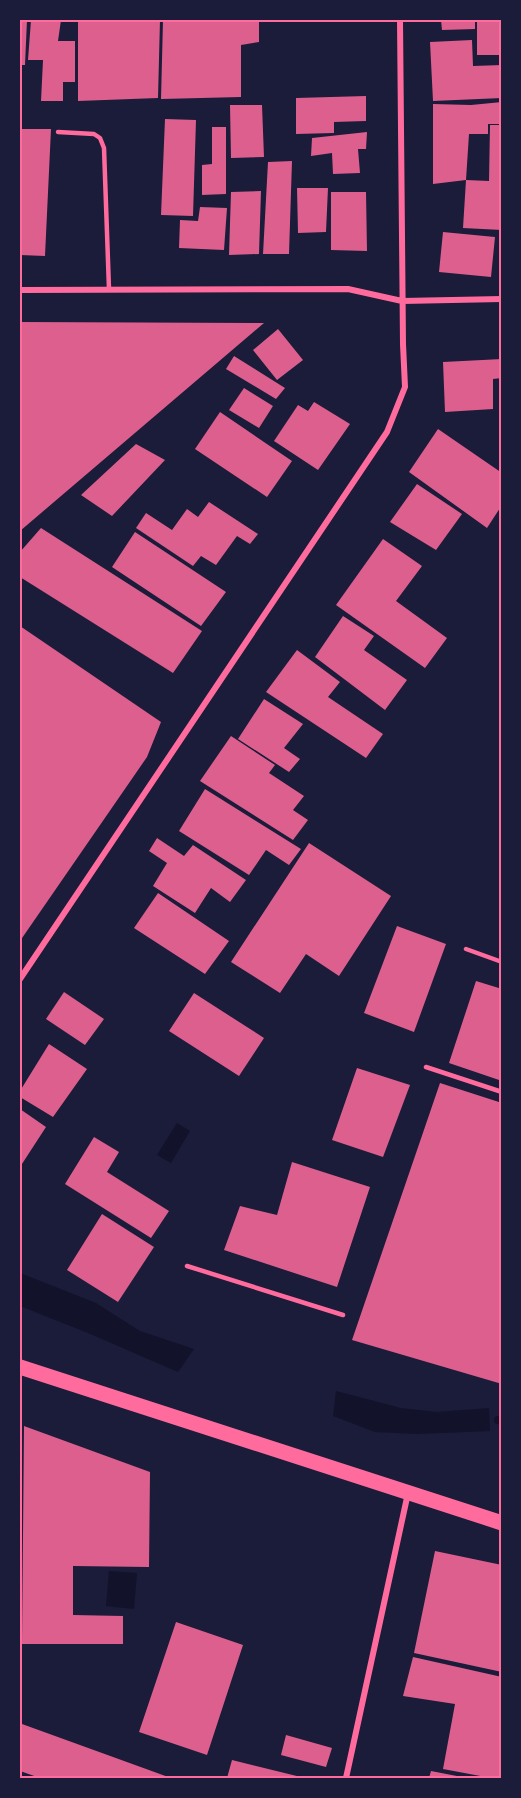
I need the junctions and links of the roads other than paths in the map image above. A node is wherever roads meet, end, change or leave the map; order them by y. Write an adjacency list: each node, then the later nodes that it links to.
1 (400, 20): 6 (street)
2 (58, 132): 4 (lane)
3 (20, 290): 4 (street)
4 (109, 290): 6 (street)
5 (501, 299): 6 (street)
6 (402, 301): 9 (street)
7 (466, 949): 8 (lane)
8 (501, 962)
9 (20, 979)
10 (426, 1067): 11 (lane)
11 (501, 1092)
12 (187, 1266): 13 (lane)
13 (343, 1315)
14 (20, 1367): 15 (main road)
15 (408, 1492): 16 (main road); 17 (street)
16 (501, 1523)
17 (346, 1779)

